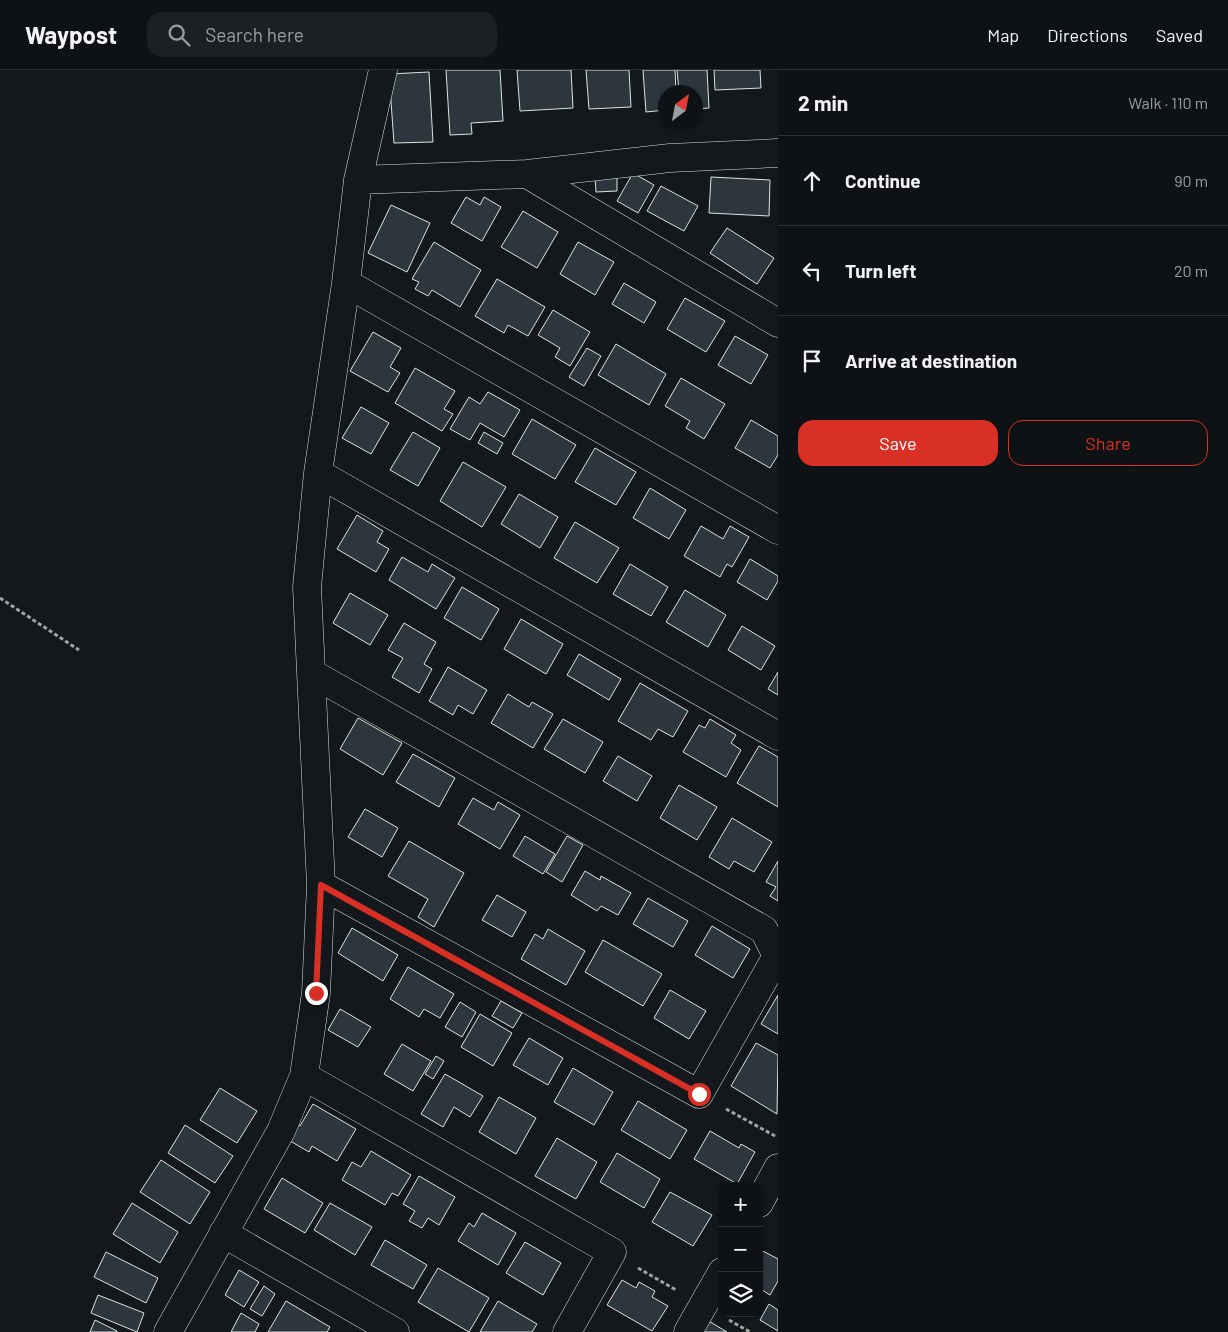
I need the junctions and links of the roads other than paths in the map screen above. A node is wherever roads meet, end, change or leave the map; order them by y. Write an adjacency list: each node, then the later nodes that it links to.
1 (383, 70): 4 (street)
2 (778, 154): 3 (street)
3 (527, 174): 4 (street); 6 (street)
4 (358, 180): 5 (street)
5 (346, 283): 7 (street); 8 (street)
6 (778, 323)
7 (318, 473): 9 (street); 10 (street)
8 (778, 530)
9 (313, 674): 11 (street); 11 (street)
10 (778, 736)
11 (321, 885): 12 (street)
12 (304, 1076): 15 (street); 19 (street)
13 (778, 1168): 14 (street)
14 (763, 1196)
15 (223, 1232): 17 (street); 18 (street)
16 (718, 1279): 20 (street)
17 (168, 1332)
18 (395, 1332)
19 (567, 1332)
20 (688, 1332)

